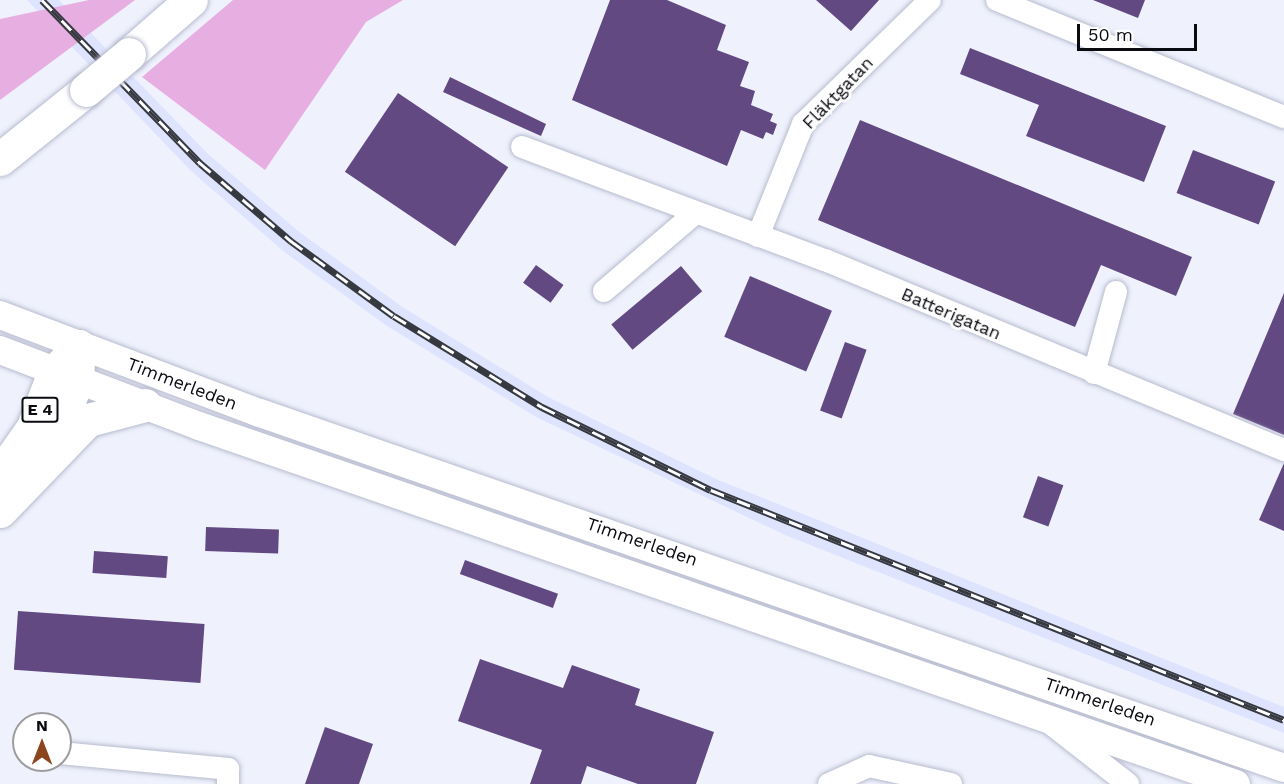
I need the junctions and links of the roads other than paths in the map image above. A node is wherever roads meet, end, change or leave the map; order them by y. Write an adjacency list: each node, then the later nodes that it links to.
1 (167, 0): 5 (highway)
2 (191, 0): 5 (highway)
3 (930, 0): 12 (street, Fläktgatan)
4 (997, 0): 7 (street)
5 (124, 47): 6 (highway, bridge)
6 (81, 83): 8 (highway); 10 (highway)
7 (1284, 117)
8 (0, 139)
9 (522, 147): 11 (street, Batterigatan)
10 (0, 159)
11 (694, 214): 12 (street, Batterigatan); 13 (street)
12 (758, 236): 18 (street, Batterigatan)
13 (604, 291)
14 (1116, 292): 18 (street)
15 (0, 315): 16 (main road, Timmerleden)
16 (79, 346): 19 (highway, E 4); 26 (main road, Timmerleden)
17 (0, 350): 19 (main road, Timmerleden)
18 (1094, 373): 21 (street, Batterigatan)
19 (66, 376): 20 (main road, Timmerleden); 22 (highway, E 4); 23 (highway, E 4)
20 (145, 405): 22 (highway, E 4); 25 (main road, Timmerleden)
21 (1284, 450)
22 (37, 473): 24 (highway, E 4)
23 (0, 474)
24 (0, 511)
25 (1040, 714): 29 (main road, Timmerleden); 33 (street)
26 (1233, 749): 28 (main road, Timmerleden); 29 (street)
27 (72, 754): 30 (street)
28 (1284, 768)
29 (1224, 783)
30 (228, 784)
31 (829, 784): 32 (street)
32 (951, 784)
33 (1128, 784)

